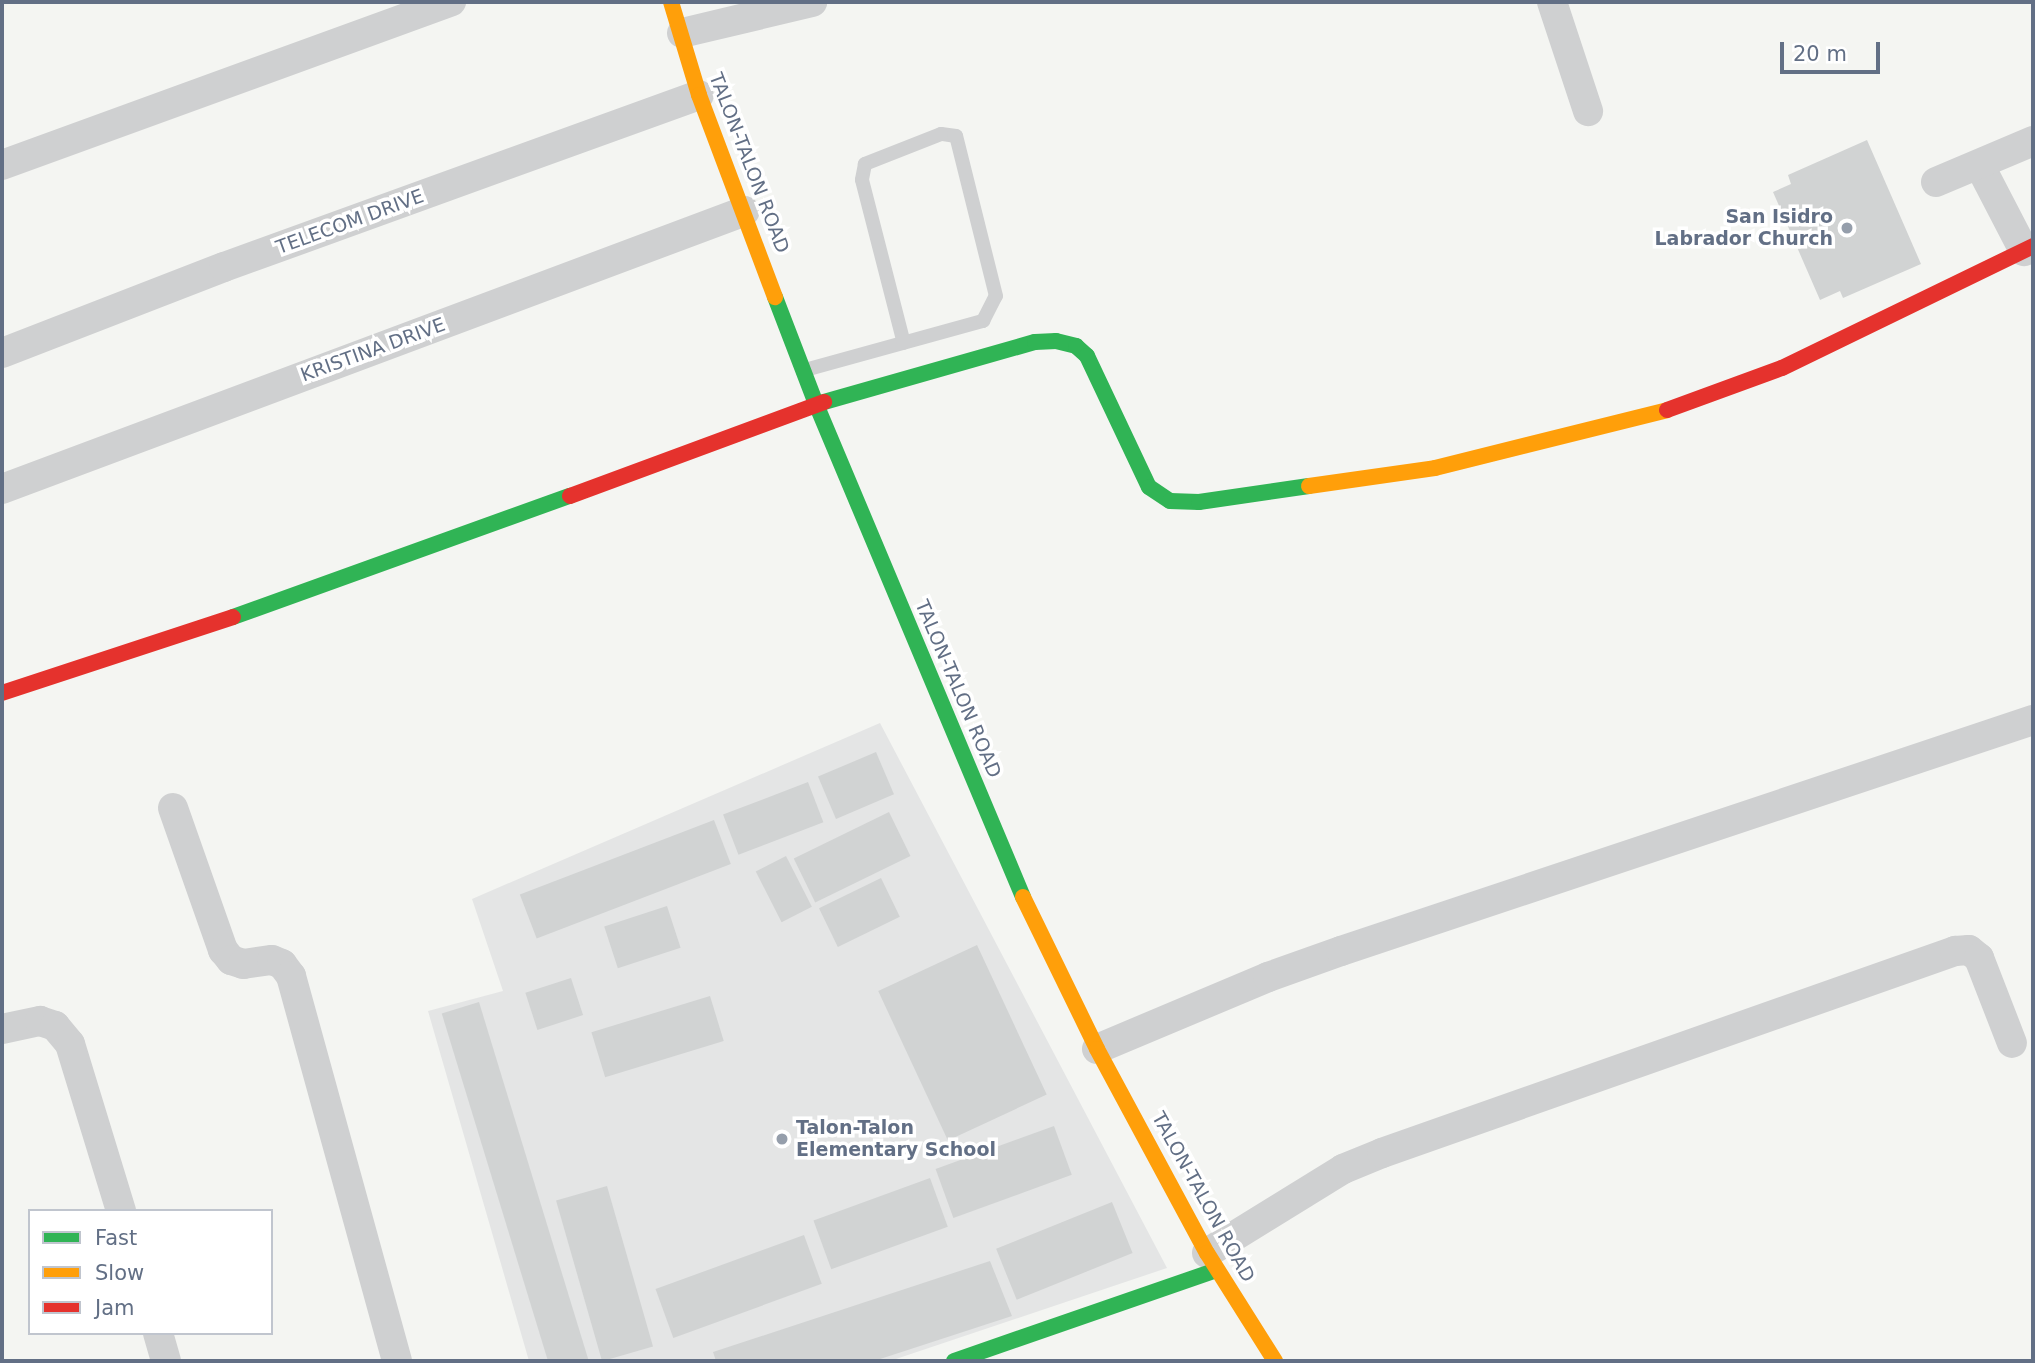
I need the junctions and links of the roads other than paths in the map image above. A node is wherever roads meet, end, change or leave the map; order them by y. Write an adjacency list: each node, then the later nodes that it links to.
1 (451, 2): 9 (street)
2 (671, 2): 5 (street, TALON-TALON ROAD)
3 (812, 2): 5 (street)
4 (1552, 2): 7 (street)
5 (682, 33): 6 (street, TALON-TALON ROAD)
6 (699, 95): 12 (street, TALON-TALON ROAD); 15 (street, TELECOM DRIVE)
7 (1588, 111)
8 (2033, 141): 10 (street)
9 (2, 165)
10 (1980, 166): 11 (street); 13 (street)
11 (1936, 182)
12 (745, 211): 16 (street, TALON-TALON ROAD); 18 (street, KRISTINA DRIVE)
13 (2028, 249): 17 (street)
14 (904, 343): 14 (lane); 16 (lane)
15 (2, 353)
16 (805, 370): 17 (street, TALON-TALON ROAD)
17 (816, 404): 19 (street); 24 (street, TALON-TALON ROAD)
18 (2, 489)
19 (2, 693)
20 (2033, 720): 24 (street)
21 (173, 808): 29 (street)
22 (2, 1030): 25 (street)
23 (2012, 1043): 26 (street)
24 (1097, 1049): 26 (street, TALON-TALON ROAD)
25 (120, 1209)
26 (1212, 1262): 30 (street); 31 (street, TALON-TALON ROAD)
27 (159, 1335): 28 (street)
28 (166, 1361)
29 (397, 1361)
30 (954, 1361)
31 (1275, 1361)

